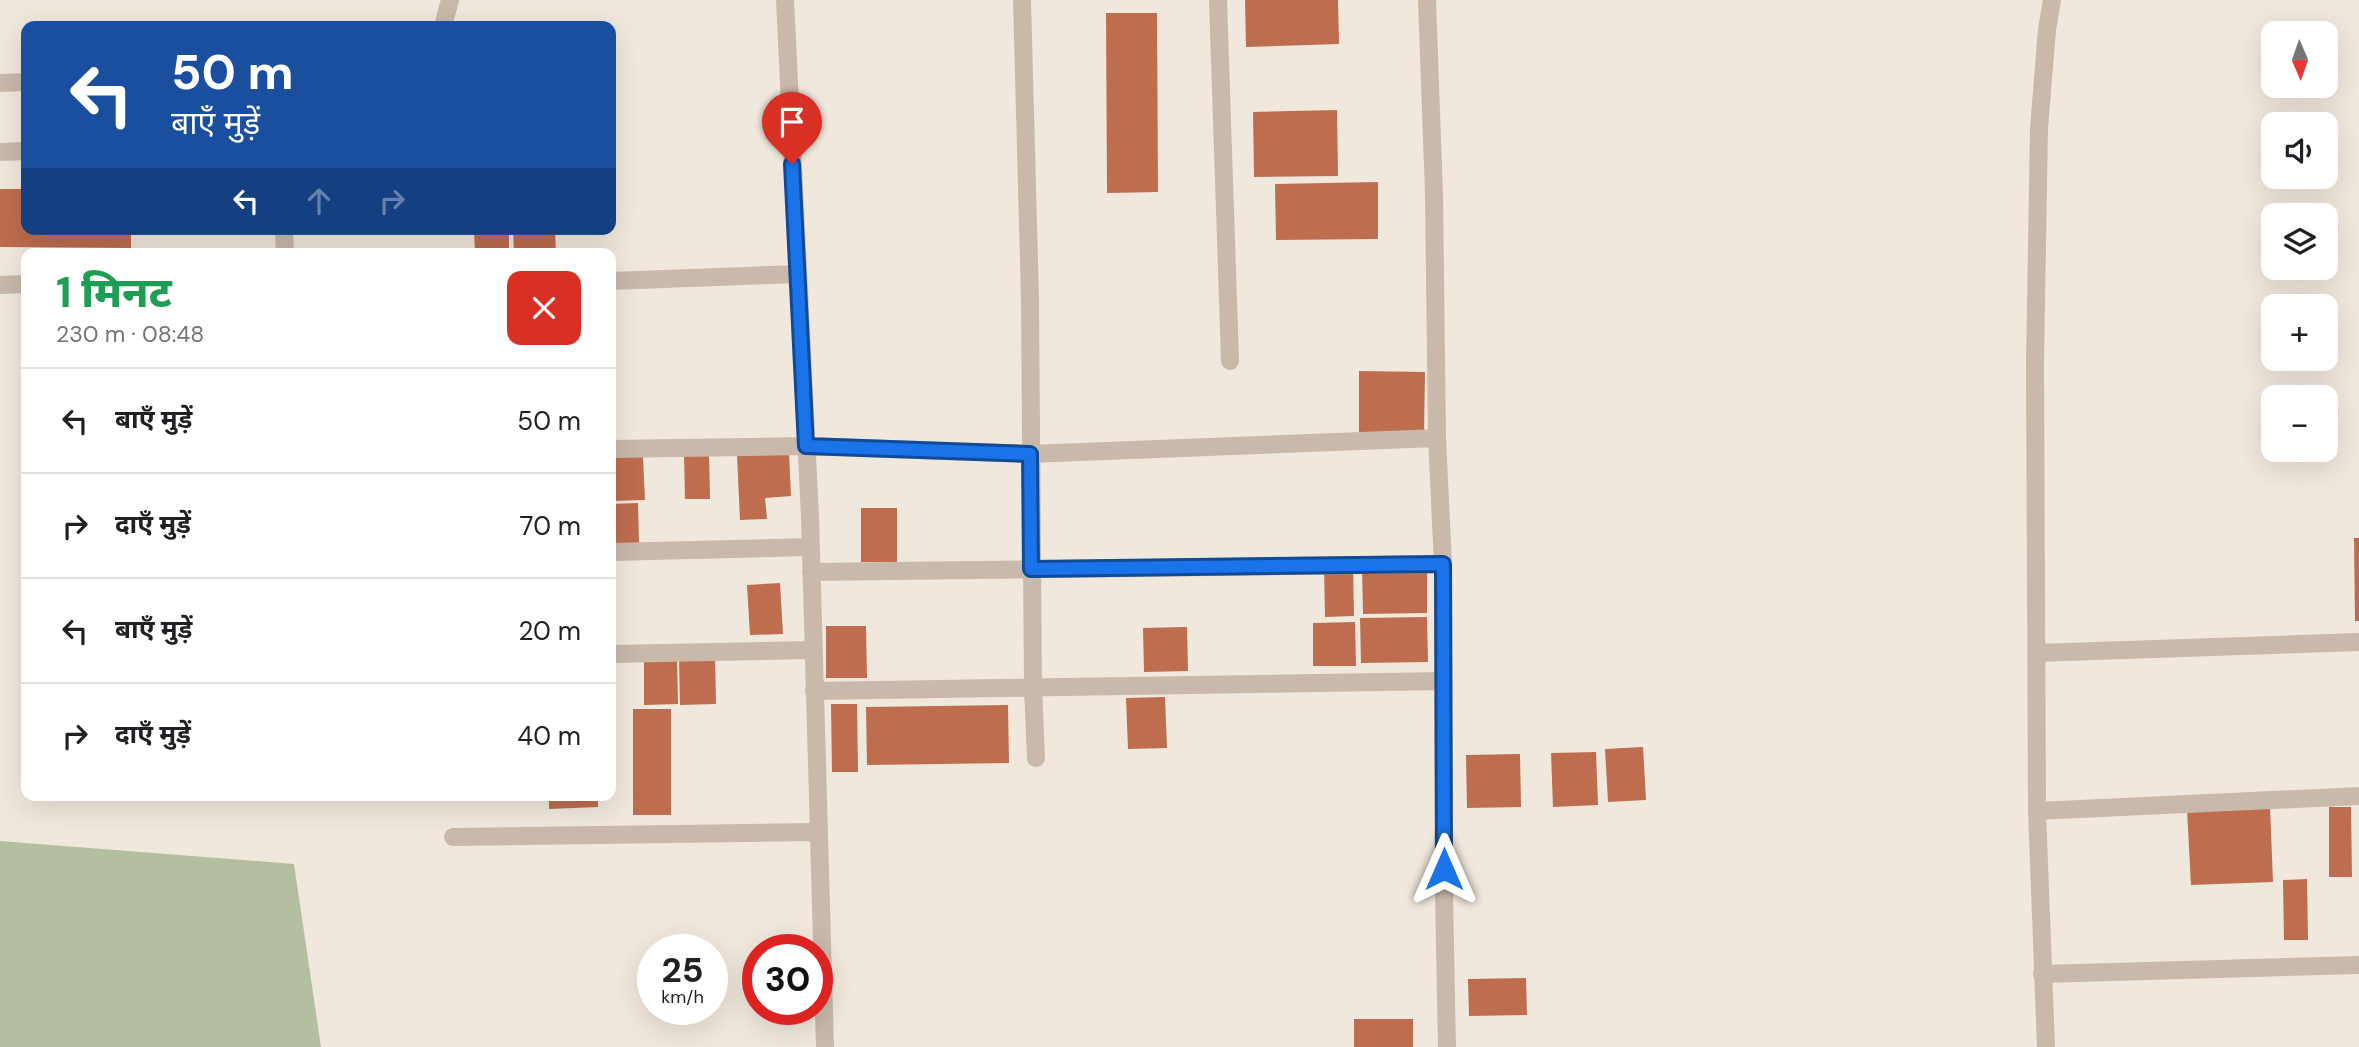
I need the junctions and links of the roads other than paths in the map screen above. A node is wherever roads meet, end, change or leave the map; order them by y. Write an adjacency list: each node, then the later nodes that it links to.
1 (450, 0): 7 (street)
2 (785, 0): 12 (street)
3 (1022, 0): 20 (street)
4 (1218, 0): 16 (street)
5 (1427, 0): 17 (street)
6 (2052, 0): 28 (street)
7 (444, 21)
8 (21, 82): 9 (street)
9 (0, 83)
10 (21, 151): 11 (street)
11 (0, 152)
12 (797, 274): 13 (street); 18 (street)
13 (616, 281)
14 (21, 284): 15 (street)
15 (0, 285)
16 (1230, 361)
17 (1437, 438): 20 (street); 23 (street)
18 (806, 446): 19 (street); 20 (street); 21 (street)
19 (616, 449)
20 (1030, 454): 24 (street)
21 (810, 547): 22 (street); 25 (street)
22 (616, 552)
23 (1443, 564): 24 (street); 30 (street)
24 (1031, 569): 25 (street); 31 (street)
25 (811, 572): 27 (street)
26 (2359, 642): 28 (street)
27 (813, 650): 29 (street); 32 (street)
28 (2036, 653): 35 (street)
29 (616, 654)
30 (1444, 681): 31 (street); 41 (street)
31 (1032, 688): 32 (street); 33 (street)
32 (814, 691): 36 (street)
33 (1036, 758)
34 (2359, 796): 35 (street)
35 (2036, 811): 39 (street)
36 (819, 832): 37 (street); 40 (street)
37 (453, 837)
38 (2359, 965): 39 (street)
39 (2042, 974): 42 (street)
40 (825, 1047)
41 (1447, 1047)
42 (2046, 1047)

